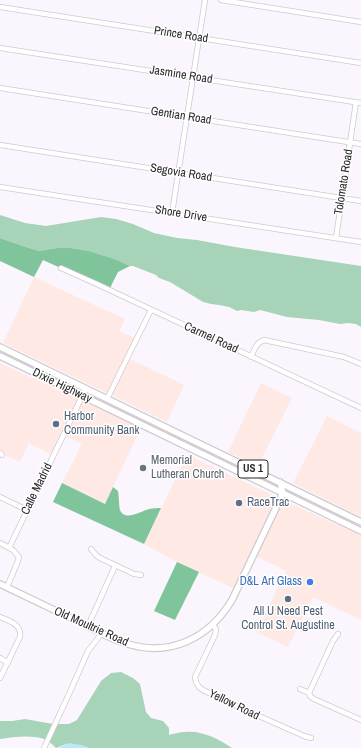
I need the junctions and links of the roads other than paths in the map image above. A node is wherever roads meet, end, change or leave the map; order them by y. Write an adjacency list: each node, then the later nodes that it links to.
1 (205, 0): 5 (street)
2 (221, 0): 4 (street)
3 (0, 7): 5 (street, Prince Road)
4 (361, 22)
5 (199, 37): 7 (street, Prince Road); 8 (street)
6 (0, 48): 8 (street, Jasmine Road)
7 (361, 63)
8 (193, 77): 10 (street, Jasmine Road); 11 (street)
9 (0, 88): 11 (street, Gentian Road)
10 (358, 103): 12 (street, Tolomato Road)
11 (187, 117): 12 (street, Gentian Road); 15 (street)
12 (350, 142): 13 (street, Gentian Road); 17 (street, Tolomato Road)
13 (361, 144)
14 (0, 145): 15 (street, Segovia Road)
15 (178, 172): 17 (street, Segovia Road); 19 (street)
16 (0, 187): 19 (street, Shore Drive)
17 (342, 198): 18 (street, Segovia Road); 20 (street, Tolomato Road)
18 (361, 201)
19 (172, 213): 20 (street, Shore Drive)
20 (336, 238): 21 (street, Shore Drive)
21 (361, 242)
22 (61, 268): 23 (street, Carmel Road)
23 (151, 310): 26 (street, Carmel Road); 30 (street)
24 (0, 347): 28 (main road, US 1)
25 (0, 356): 29 (main road, Dixie Highway / US 1)
26 (251, 357): 27 (street); 31 (street, Carmel Road)
27 (361, 364)
28 (86, 388): 29 (street, Calle Madrid); 30 (main road, US 1)
29 (82, 396): 33 (main road, Dixie Highway / US 1); 37 (street, Calle Madrid)
30 (107, 399): 32 (main road, US 1)
31 (361, 408)
32 (180, 434): 33 (street); 34 (main road, US 1)
33 (182, 444): 35 (main road, Dixie Highway / US 1)
34 (280, 482): 35 (main road); 38 (main road, US 1)
35 (283, 493): 39 (main road, Dixie Highway / US 1); 48 (main road, Old Moultrie Road)
36 (0, 497): 37 (street)
37 (27, 510): 41 (street, Calle Madrid)
38 (361, 522)
39 (361, 531)
40 (0, 543): 41 (street)
41 (10, 548): 46 (street)
42 (91, 549): 43 (street)
43 (115, 566): 44 (street); 49 (street)
44 (141, 575)
45 (0, 584): 46 (main road, Old Moultrie Road)
46 (7, 588): 49 (main road, Old Moultrie Road)
47 (0, 617): 53 (street)
48 (213, 625): 50 (main road, Old Moultrie Road); 58 (street, Yellow Road)
49 (88, 626): 50 (main road, Old Moultrie Road)
50 (102, 633): 59 (street)
51 (338, 634): 56 (street)
52 (0, 658): 53 (street)
53 (8, 663): 54 (street)
54 (0, 678)
55 (300, 689): 56 (street)
56 (309, 693): 57 (street)
57 (361, 720)
58 (311, 738)
59 (44, 748)

